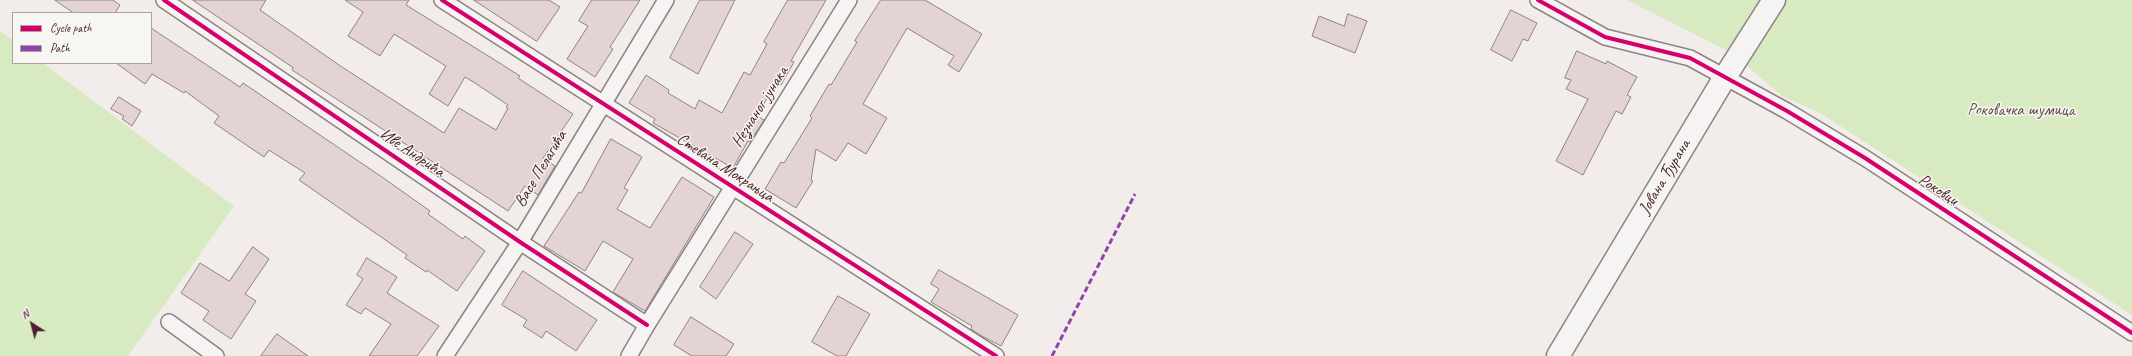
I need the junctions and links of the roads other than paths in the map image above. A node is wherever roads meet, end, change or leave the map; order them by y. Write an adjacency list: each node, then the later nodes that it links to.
1 (164, 0): 10 (street, Иве Андрића)
2 (442, 0): 8 (street, Стевана Мокрањца)
3 (666, 0): 8 (street, Васе Пелагића)
4 (849, 0): 9 (street, Незнаног јунака)
5 (1538, 0): 7 (street, Роковци)
6 (1774, 0): 7 (main road, Јована Ђурана)
7 (1725, 77): 13 (street, Роковци); 18 (main road, Јована Ђурана)
8 (603, 105): 9 (street, Стевана Мокрањца); 10 (street, Васе Пелагића)
9 (732, 188): 12 (street, Незнаног јунака); 17 (street, Стевана Мокрањца)
10 (520, 242): 12 (street, Иве Андрића); 15 (street, Васе Пелагића)
11 (169, 322): 14 (street)
12 (647, 325): 16 (street, Незнаног јунака)
13 (2132, 333)
14 (216, 356)
15 (445, 356)
16 (629, 356)
17 (996, 356)
18 (1558, 356)

